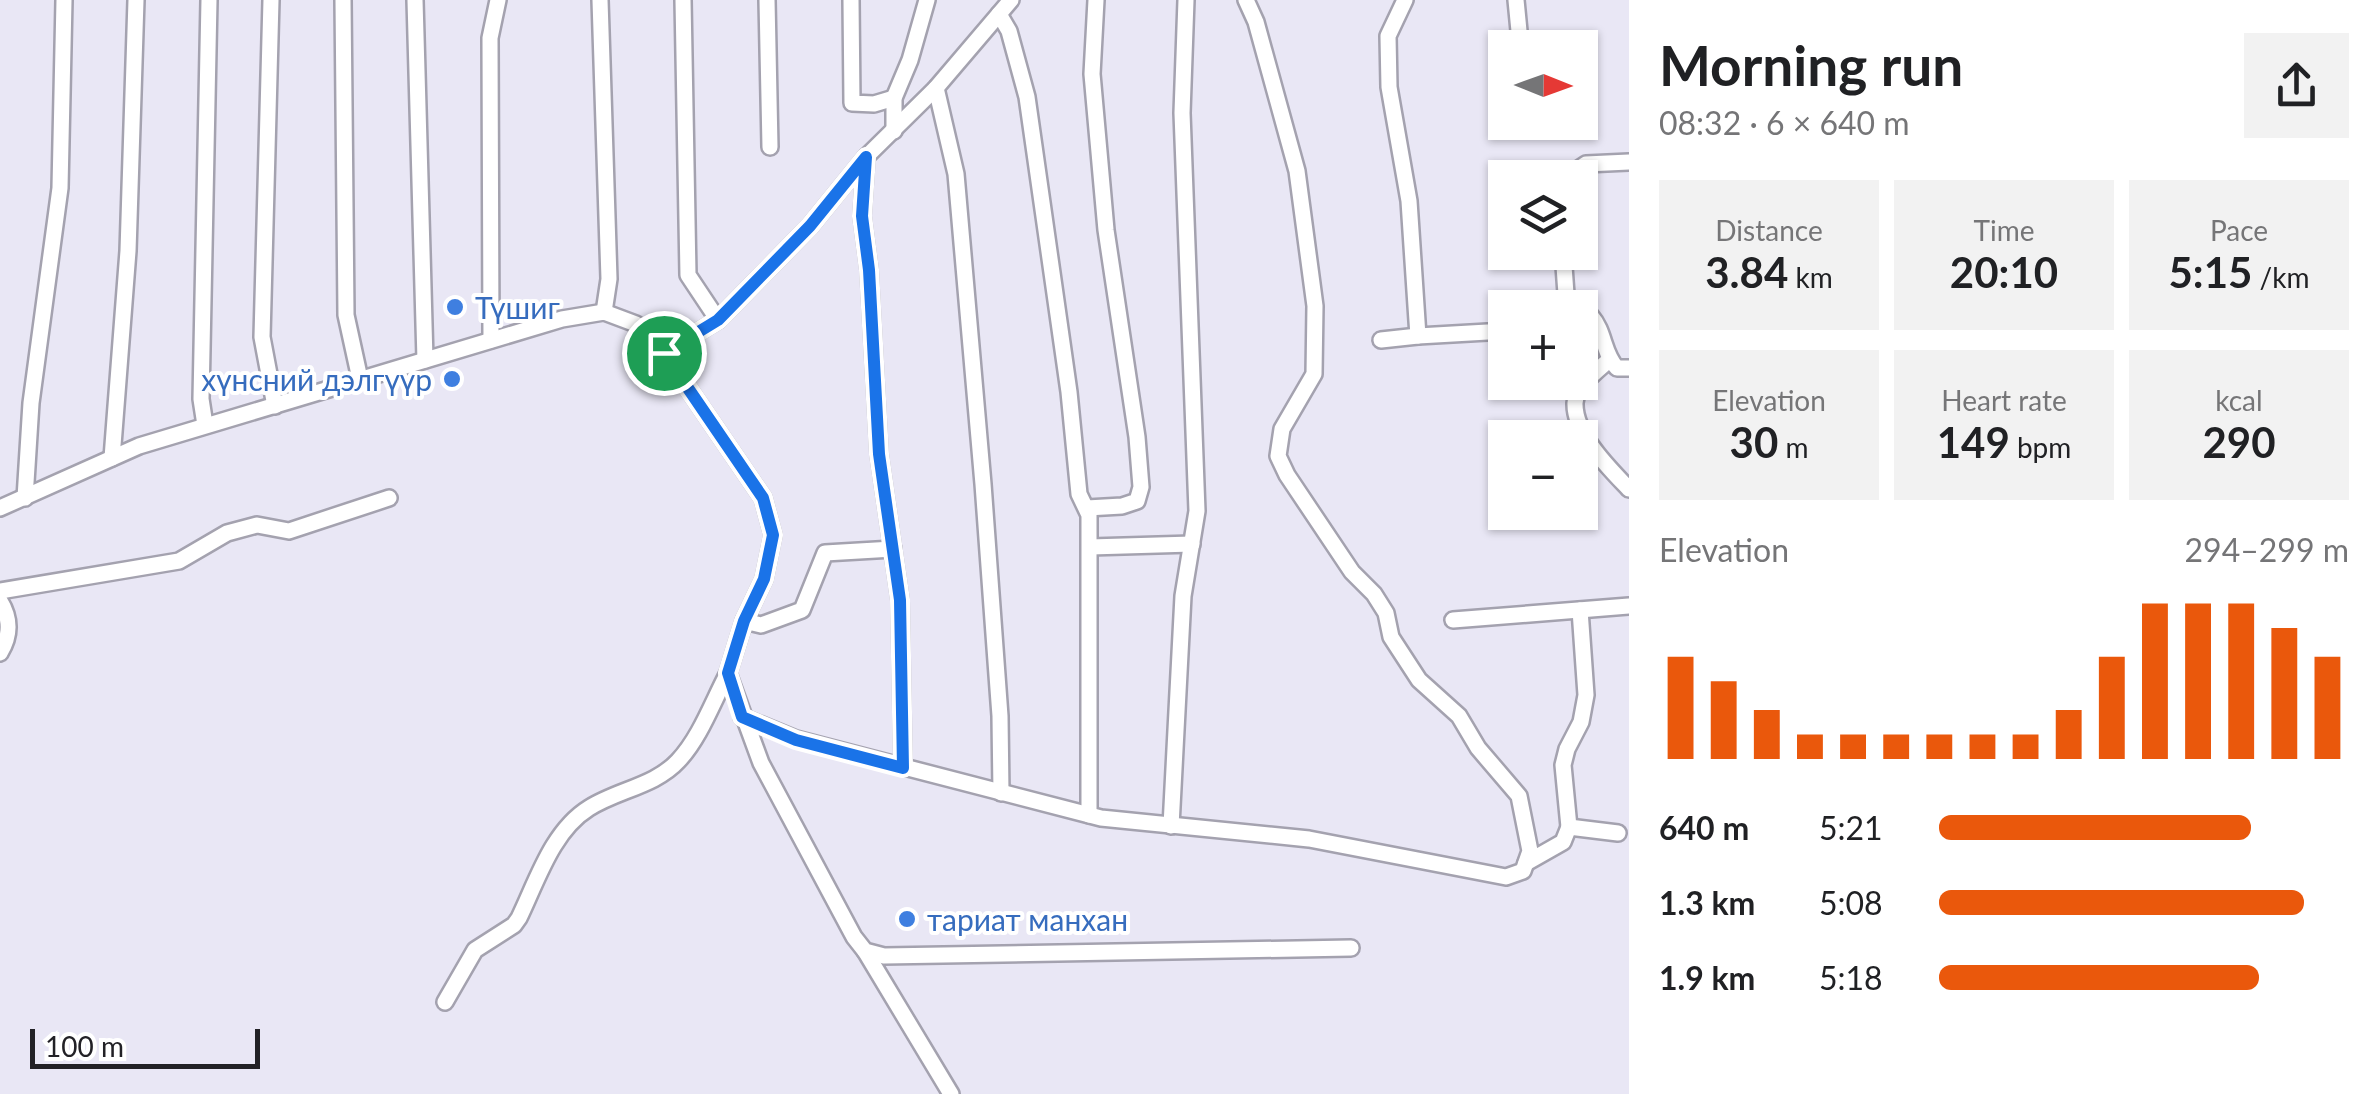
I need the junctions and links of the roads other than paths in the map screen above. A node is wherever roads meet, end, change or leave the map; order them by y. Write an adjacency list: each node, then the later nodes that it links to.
1 (64, 0): 44 (street)
2 (136, 0): 42 (street)
3 (208, 0): 41 (street)
4 (271, 0): 40 (street)
5 (343, 0): 39 (street)
6 (415, 0): 36 (street)
7 (498, 0): 33 (street)
8 (600, 0): 28 (street)
9 (683, 0): 29 (street)
10 (767, 0): 24 (street)
11 (851, 0): 22 (street)
12 (926, 0): 22 (street)
13 (1011, 0): 19 (street)
14 (1096, 0): 47 (street)
15 (1186, 0): 48 (street)
16 (1246, 0): 66 (street)
17 (1404, 0): 32 (street)
18 (1516, 0): 20 (street)
19 (999, 14): 21 (street); 47 (street)
20 (1519, 30)
21 (936, 88): 23 (street); 61 (street)
22 (894, 98): 23 (street)
23 (894, 131): 25 (street)
24 (770, 147)
25 (866, 157): 29 (street); 50 (street)
26 (1629, 162): 27 (street)
27 (1598, 163)
28 (604, 312): 33 (street); 35 (street)
29 (718, 320): 35 (street)
30 (1598, 325): 37 (street)
31 (1488, 332): 32 (street)
32 (1418, 336): 34 (street)
33 (491, 340): 36 (street)
34 (1381, 340)
35 (664, 353): 56 (street)
36 (425, 360): 39 (street)
37 (1608, 360): 38 (street); 43 (street)
38 (1629, 368)
39 (360, 379): 40 (street)
40 (275, 406): 41 (street)
41 (205, 426): 42 (street)
42 (112, 458): 44 (street)
43 (1629, 489)
44 (25, 498): 46 (street)
45 (389, 498): 51 (street)
46 (0, 508)
47 (1088, 508): 49 (street)
48 (1192, 544): 49 (street); 63 (street)
49 (1090, 546): 62 (street)
50 (892, 549): 56 (street); 60 (street)
51 (0, 591)
52 (0, 601): 57 (street)
53 (1629, 606): 54 (street)
54 (1580, 610): 55 (street); 64 (street)
55 (1453, 620)
56 (744, 621): 58 (street)
57 (0, 653)
58 (728, 673): 59 (street); 69 (street)
59 (742, 717): 60 (street); 68 (street)
60 (903, 768): 61 (street)
61 (1001, 792): 62 (street)
62 (1090, 815): 63 (street)
63 (1171, 826): 66 (street)
64 (1569, 827): 65 (street); 66 (street)
65 (1618, 833)
66 (1526, 863)
67 (1351, 948): 68 (street)
68 (865, 951): 70 (street)
69 (444, 1002)
70 (951, 1094)

